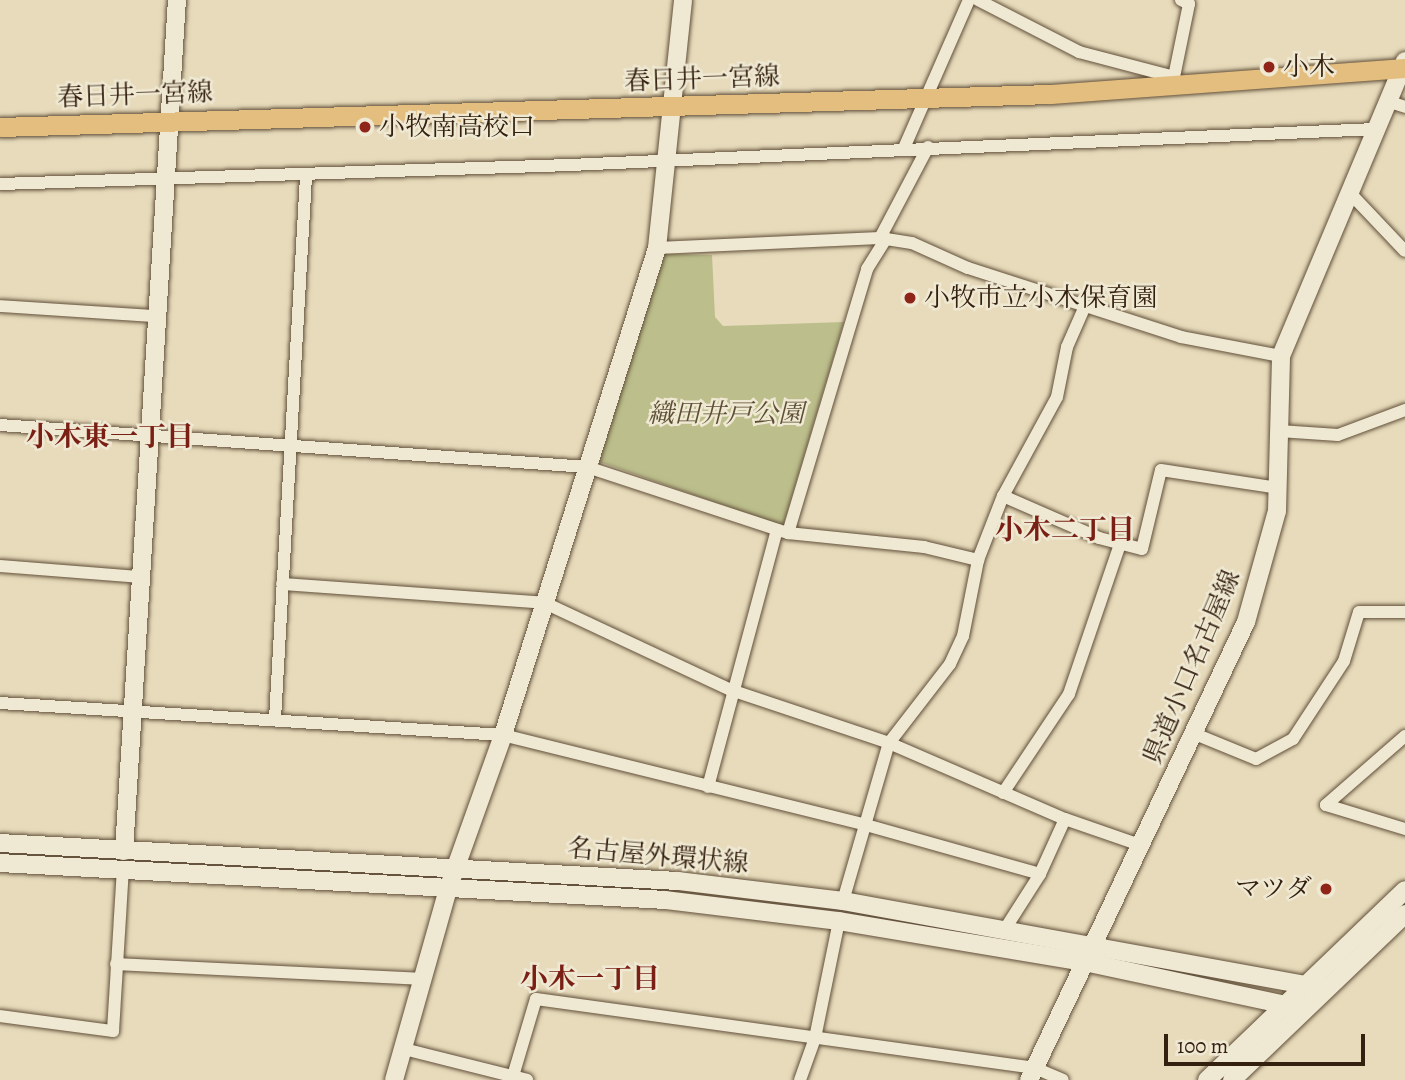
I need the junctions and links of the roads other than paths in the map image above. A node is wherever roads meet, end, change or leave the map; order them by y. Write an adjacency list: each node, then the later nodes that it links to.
1 (177, 0): 12 (main road)
2 (683, 0): 10 (main road)
3 (969, 0): 8 (street)
4 (978, 0): 7 (street)
5 (1181, 0): 7 (street)
6 (1404, 65): 7 (main road, 春日井一宮線); 9 (main road, 県道小口名古屋線)
7 (1175, 82): 8 (main road, 春日井一宮線)
8 (926, 98): 10 (main road, 春日井一宮線); 16 (street)
9 (1387, 101): 11 (street); 14 (main road, 県道小口名古屋線)
10 (669, 106): 12 (main road, 春日井一宮線); 17 (main road)
11 (1405, 107)
12 (168, 119): 13 (main road, 春日井一宮線); 19 (main road)
13 (0, 127)
14 (1374, 129): 15 (street); 21 (main road, 県道小口名古屋線)
15 (928, 147): 16 (street); 22 (street)
16 (904, 148): 17 (street)
17 (666, 160): 18 (street); 23 (main road)
18 (306, 176): 19 (street); 33 (street)
19 (165, 178): 20 (street); 27 (main road)
20 (0, 184)
21 (1349, 192): 24 (street); 28 (main road, 県道小口名古屋線)
22 (883, 239): 23 (street); 26 (street); 37 (street)
23 (657, 248): 34 (main road)
24 (1405, 251)
25 (0, 306): 27 (street)
26 (1085, 306): 28 (street); 36 (street)
27 (156, 316): 32 (main road)
28 (1281, 356): 31 (main road, 県道小口名古屋線)
29 (1405, 410): 31 (street)
30 (0, 425): 32 (street)
31 (1279, 431): 35 (main road, 県道小口名古屋線)
32 (150, 435): 33 (street); 41 (main road)
33 (289, 445): 34 (street); 42 (street)
34 (587, 467): 37 (street); 43 (main road)
35 (1278, 488): 38 (street); 49 (main road, 県道小口名古屋線)
36 (1003, 496): 38 (street); 39 (street)
37 (782, 531): 39 (street); 45 (street)
38 (1120, 544): 54 (street)
39 (978, 560): 52 (street)
40 (0, 566): 41 (street)
41 (139, 577): 47 (main road)
42 (282, 584): 43 (street); 48 (street)
43 (545, 603): 45 (street); 50 (main road)
44 (1405, 612): 49 (street)
45 (731, 690): 52 (street); 53 (street)
46 (0, 703): 47 (street)
47 (133, 711): 48 (street); 60 (main road)
48 (275, 719): 50 (street)
49 (1195, 734): 59 (main road, 県道小口名古屋線)
50 (503, 735): 53 (street); 62 (main road)
51 (1405, 736): 57 (street)
52 (889, 743): 54 (street); 56 (street)
53 (708, 787): 56 (street)
54 (1003, 793): 55 (street)
55 (1065, 819): 59 (street); 64 (street)
56 (866, 825): 64 (street); 67 (street)
57 (1405, 829)
58 (0, 843): 60 (main road, 名古屋外環状線)
59 (1140, 845): 71 (main road, 県道小口名古屋線)
60 (124, 851): 62 (main road, 名古屋外環状線)
61 (0, 863): 63 (main road, 名古屋外環状線)
62 (456, 868): 65 (main road); 67 (main road, 名古屋外環状線)
63 (123, 869): 65 (main road, 名古屋外環状線); 73 (street)
64 (1040, 874): 70 (street)
65 (448, 889): 69 (main road, 名古屋外環状線); 74 (main road)
66 (1405, 890): 75 (main road)
67 (843, 901): 70 (main road, 名古屋外環状線)
68 (1405, 915): 76 (main road)
69 (839, 921): 72 (main road, 名古屋外環状線); 79 (street)
70 (1005, 929): 71 (main road, 名古屋外環状線)
71 (1094, 945): 72 (main road, 県道小口名古屋線); 75 (main road, 名古屋外環状線)
72 (1085, 962): 77 (main road, 名古屋外環状線); 81 (main road, 県道小口名古屋線)
73 (116, 964): 74 (street); 78 (street)
74 (424, 979): 80 (main road)
75 (1303, 987): 76 (main road, 名古屋外環状線); 77 (main road)
76 (1326, 989): 77 (main road)
77 (1297, 1006): 87 (main road); 88 (main road)
78 (0, 1016)
79 (814, 1038): 81 (street); 82 (street); 85 (street)
80 (404, 1049): 82 (street); 83 (main road)
81 (1032, 1074): 86 (street)
82 (513, 1076): 84 (street)
83 (394, 1080)
84 (527, 1080)
85 (800, 1080)
86 (1063, 1080)
87 (1207, 1080)
88 (1231, 1080)

